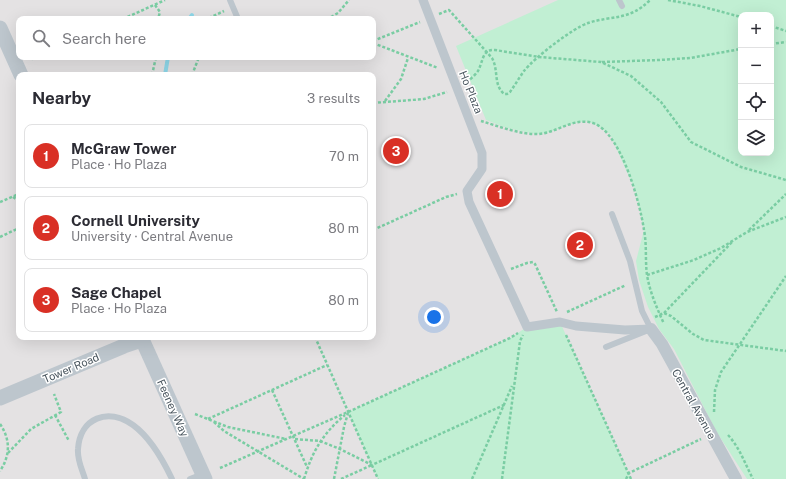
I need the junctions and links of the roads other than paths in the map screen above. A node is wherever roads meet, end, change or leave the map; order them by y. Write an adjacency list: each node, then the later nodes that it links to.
1 (230, 0): 5 (lane)
2 (423, 0): 9 (street, Ho Plaza)
3 (619, 0): 4 (lane)
4 (622, 6)
5 (237, 16)
6 (0, 28): 7 (street)
7 (20, 72)
8 (612, 214): 9 (lane)
9 (651, 329): 12 (lane); 17 (street, Central Avenue)
10 (137, 340): 13 (street, Tower Road)
11 (142, 340): 14 (street, Feeney Way)
12 (606, 347)
13 (0, 398)
14 (199, 477)
15 (85, 479): 16 (lane)
16 (172, 479)
17 (736, 479)

